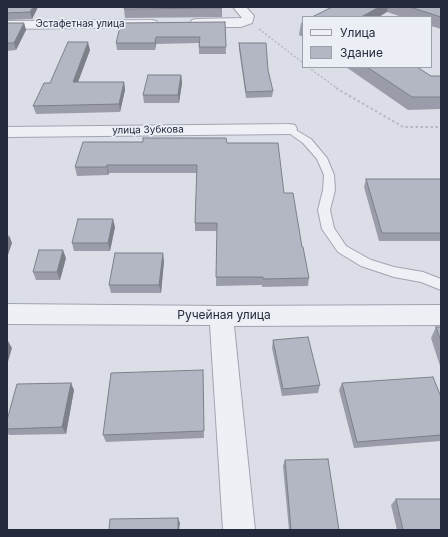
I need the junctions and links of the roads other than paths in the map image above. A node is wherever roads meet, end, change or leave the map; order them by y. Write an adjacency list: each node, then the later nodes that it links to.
1 (239, 7): 3 (street)
2 (166, 24): 4 (street, Эстафетная улица)
3 (182, 24)
4 (7, 25)
5 (289, 129): 6 (street, улица Зубкова); 7 (lane)
6 (7, 132)
7 (441, 285)
8 (7, 314): 10 (street, Ручейная улица)
9 (441, 315): 10 (street, Ручейная улица)
10 (221, 316): 11 (street)
11 (239, 530)

